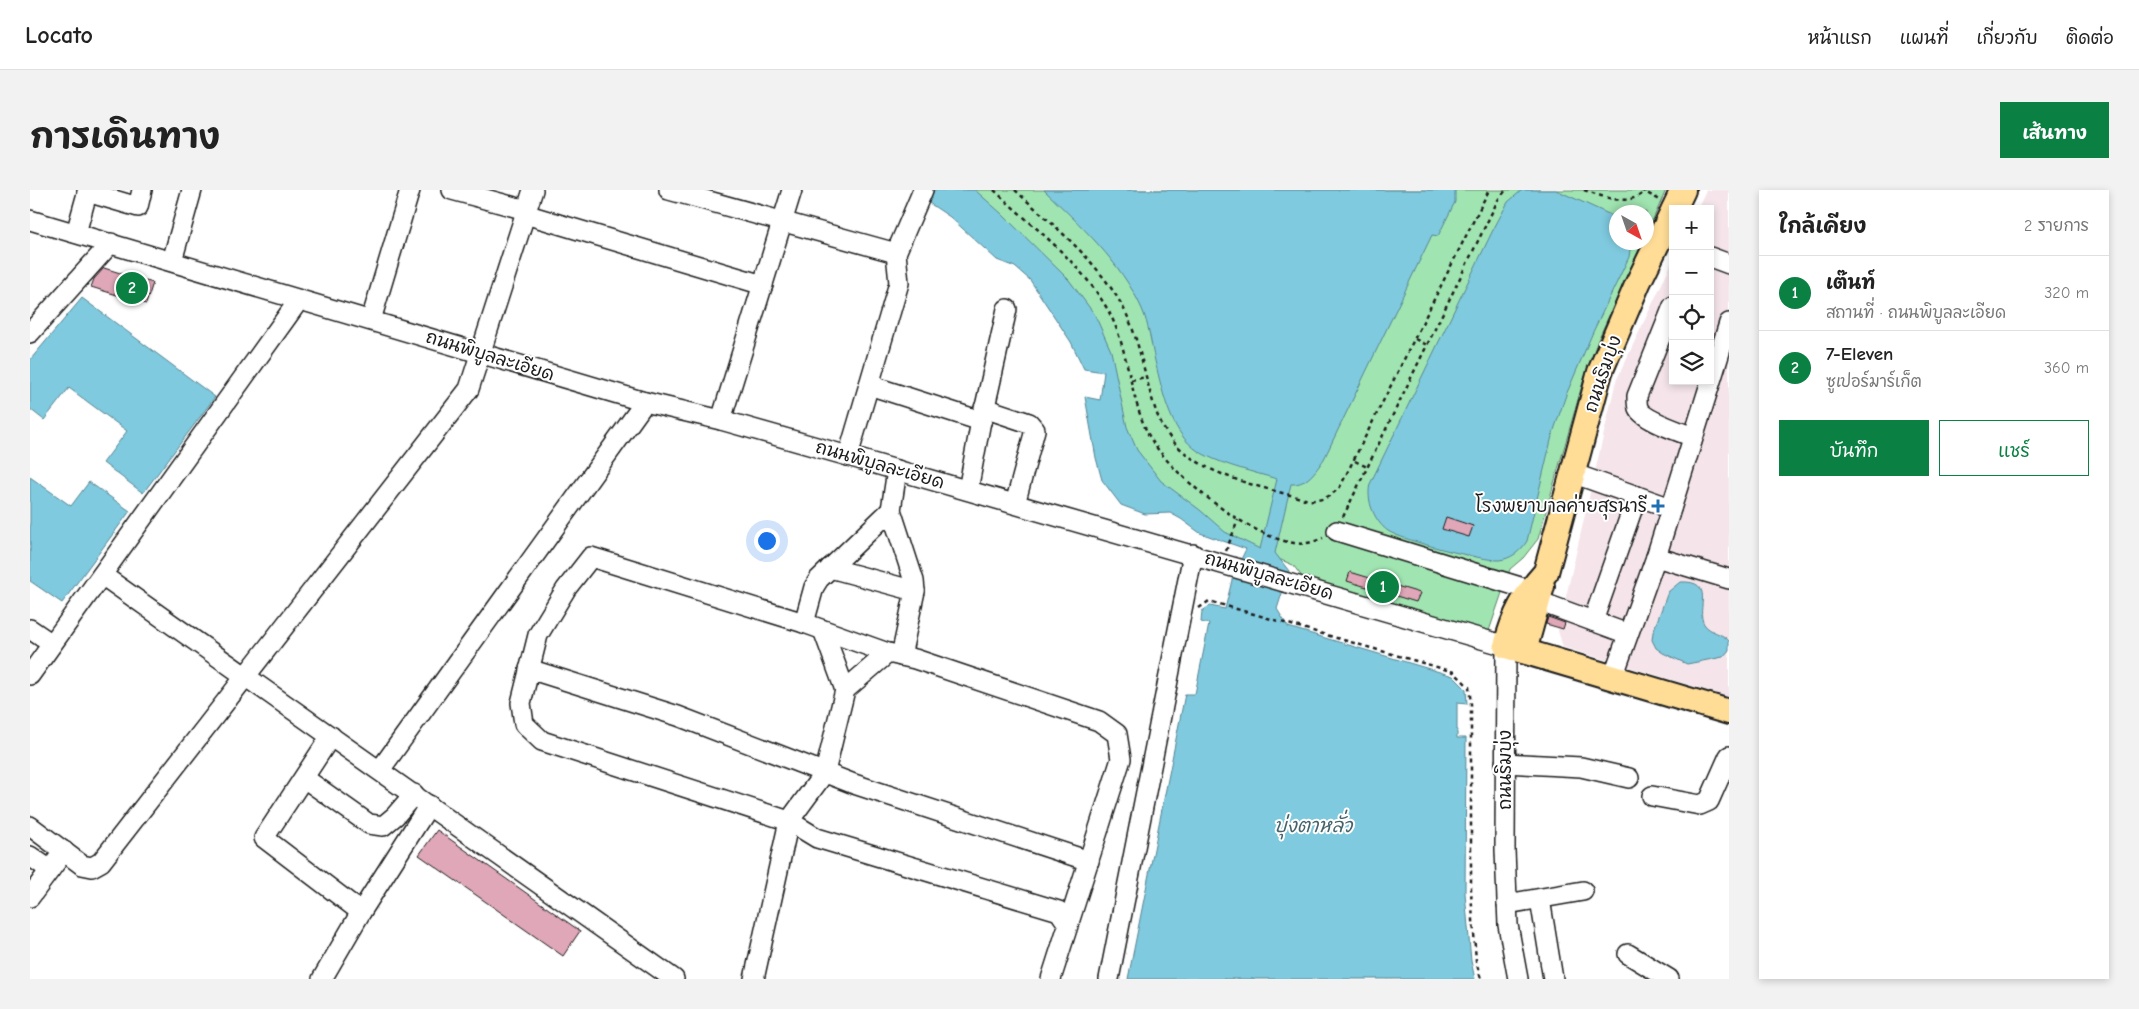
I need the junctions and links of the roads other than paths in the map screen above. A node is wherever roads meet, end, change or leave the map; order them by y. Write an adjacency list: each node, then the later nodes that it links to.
1 (142, 190): 10 (street)
2 (192, 190): 20 (street)
3 (410, 190): 26 (street)
4 (452, 190): 12 (street)
5 (533, 190): 12 (street)
6 (669, 190): 15 (street)
7 (792, 190): 15 (street)
8 (923, 190): 18 (street)
9 (1683, 190): 11 (main road, ถนนริมบุ่ง)
10 (87, 191): 16 (street)
11 (1676, 205)
12 (526, 212): 22 (street); 29 (street)
13 (1669, 218): 37 (main road, ถนนริมบุ่ง)
14 (30, 220): 16 (street, ถนนพิบูลละเอียด)
15 (782, 221): 18 (street); 22 (street)
16 (76, 233): 17 (street, ถนนพิบูลละเอียด)
17 (111, 243): 20 (street, ถนนพิบูลละเอียด); 28 (street)
18 (896, 253): 30 (street)
19 (1714, 258): 21 (street)
20 (172, 261): 23 (street, ถนนพิบูลละเอียด)
21 (1729, 264)
22 (763, 285): 33 (street)
23 (299, 300): 26 (street, ถนนพิบูลละเอียด); 47 (street)
24 (1008, 309): 32 (street)
25 (1669, 316): 34 (street)
26 (371, 320): 29 (street, ถนนพิบูลละเอียด)
27 (1729, 323): 34 (street)
28 (30, 334)
29 (480, 352): 31 (street, ถนนพิบูลละเอียด); 61 (street)
30 (869, 385): 32 (street); 35 (street)
31 (645, 402): 33 (street, ถนนพิบูลละเอียด); 68 (street)
32 (983, 415): 38 (street); 40 (street)
33 (721, 420): 35 (street, ถนนพิบูลละเอียด)
34 (1693, 437): 41 (street)
35 (848, 456): 36 (street, ถนนพิบูลละเอียด)
36 (897, 470): 38 (street, ถนนพิบูลละเอียด); 42 (street)
37 (1572, 473): 39 (street); 50 (main road, ถนนริมบุ่ง)
38 (968, 490): 40 (street, ถนนพิบูลละเอียด)
39 (1637, 496): 41 (street); 51 (street)
40 (1015, 504): 44 (street, ถนนพิบูลละเอียด)
41 (1671, 508): 45 (street)
42 (891, 510): 46 (street); 49 (street)
43 (1336, 531): 50 (street)
44 (1193, 554): 57 (street, ถนนพิบูลละเอียด); 92 (street)
45 (1656, 557): 48 (street); 55 (street)
46 (830, 568): 49 (street); 52 (street)
47 (102, 575): 56 (street); 61 (street)
48 (1729, 579)
49 (915, 591): 58 (street)
50 (1534, 595): 51 (street); 57 (main road, ถนนริมบุ่ง)
51 (1594, 621): 55 (street)
52 (804, 623): 54 (street); 59 (street)
53 (30, 629): 56 (street)
54 (822, 630): 58 (street); 63 (street)
55 (1628, 634): 62 (street)
56 (52, 644): 60 (street)
57 (1515, 648): 62 (main road, ถนนพิบูลละเอียด); 67 (street, ถนนริมบุ่ง)
58 (895, 655): 63 (street); 79 (street)
59 (529, 669): 69 (street); 75 (street)
60 (30, 675)
61 (246, 676): 65 (street); 77 (street)
62 (1614, 678): 64 (main road, ถนนพิบูลละเอียด)
63 (845, 690): 69 (street)
64 (1729, 712)
65 (331, 736): 68 (street); 70 (street)
66 (1729, 756): 73 (street)
67 (1505, 763): 71 (street); 84 (street, ถนนริมบุ่ง)
68 (380, 770): 72 (street)
69 (824, 772): 75 (street); 79 (street)
70 (304, 778): 72 (street); 85 (street)
71 (1629, 778)
72 (414, 794): 74 (street)
73 (1652, 796)
74 (429, 805): 85 (street); 89 (street)
75 (789, 821): 86 (street); 90 (street)
76 (30, 826): 77 (street)
77 (64, 851): 80 (street)
78 (30, 856): 80 (street)
79 (1089, 861): 86 (street)
80 (50, 870): 82 (street)
81 (1584, 891): 83 (street)
82 (31, 893)
83 (1540, 899): 84 (street); 94 (street)
84 (1507, 904): 93 (street, ถนนริมบุ่ง)
85 (361, 912): 88 (street)
86 (1068, 924): 91 (street)
87 (1628, 954): 95 (street)
88 (322, 979)
89 (674, 979)
90 (754, 979)
91 (1051, 979)
92 (1109, 979)
93 (1518, 979)
94 (1553, 979)
95 (1669, 979)

